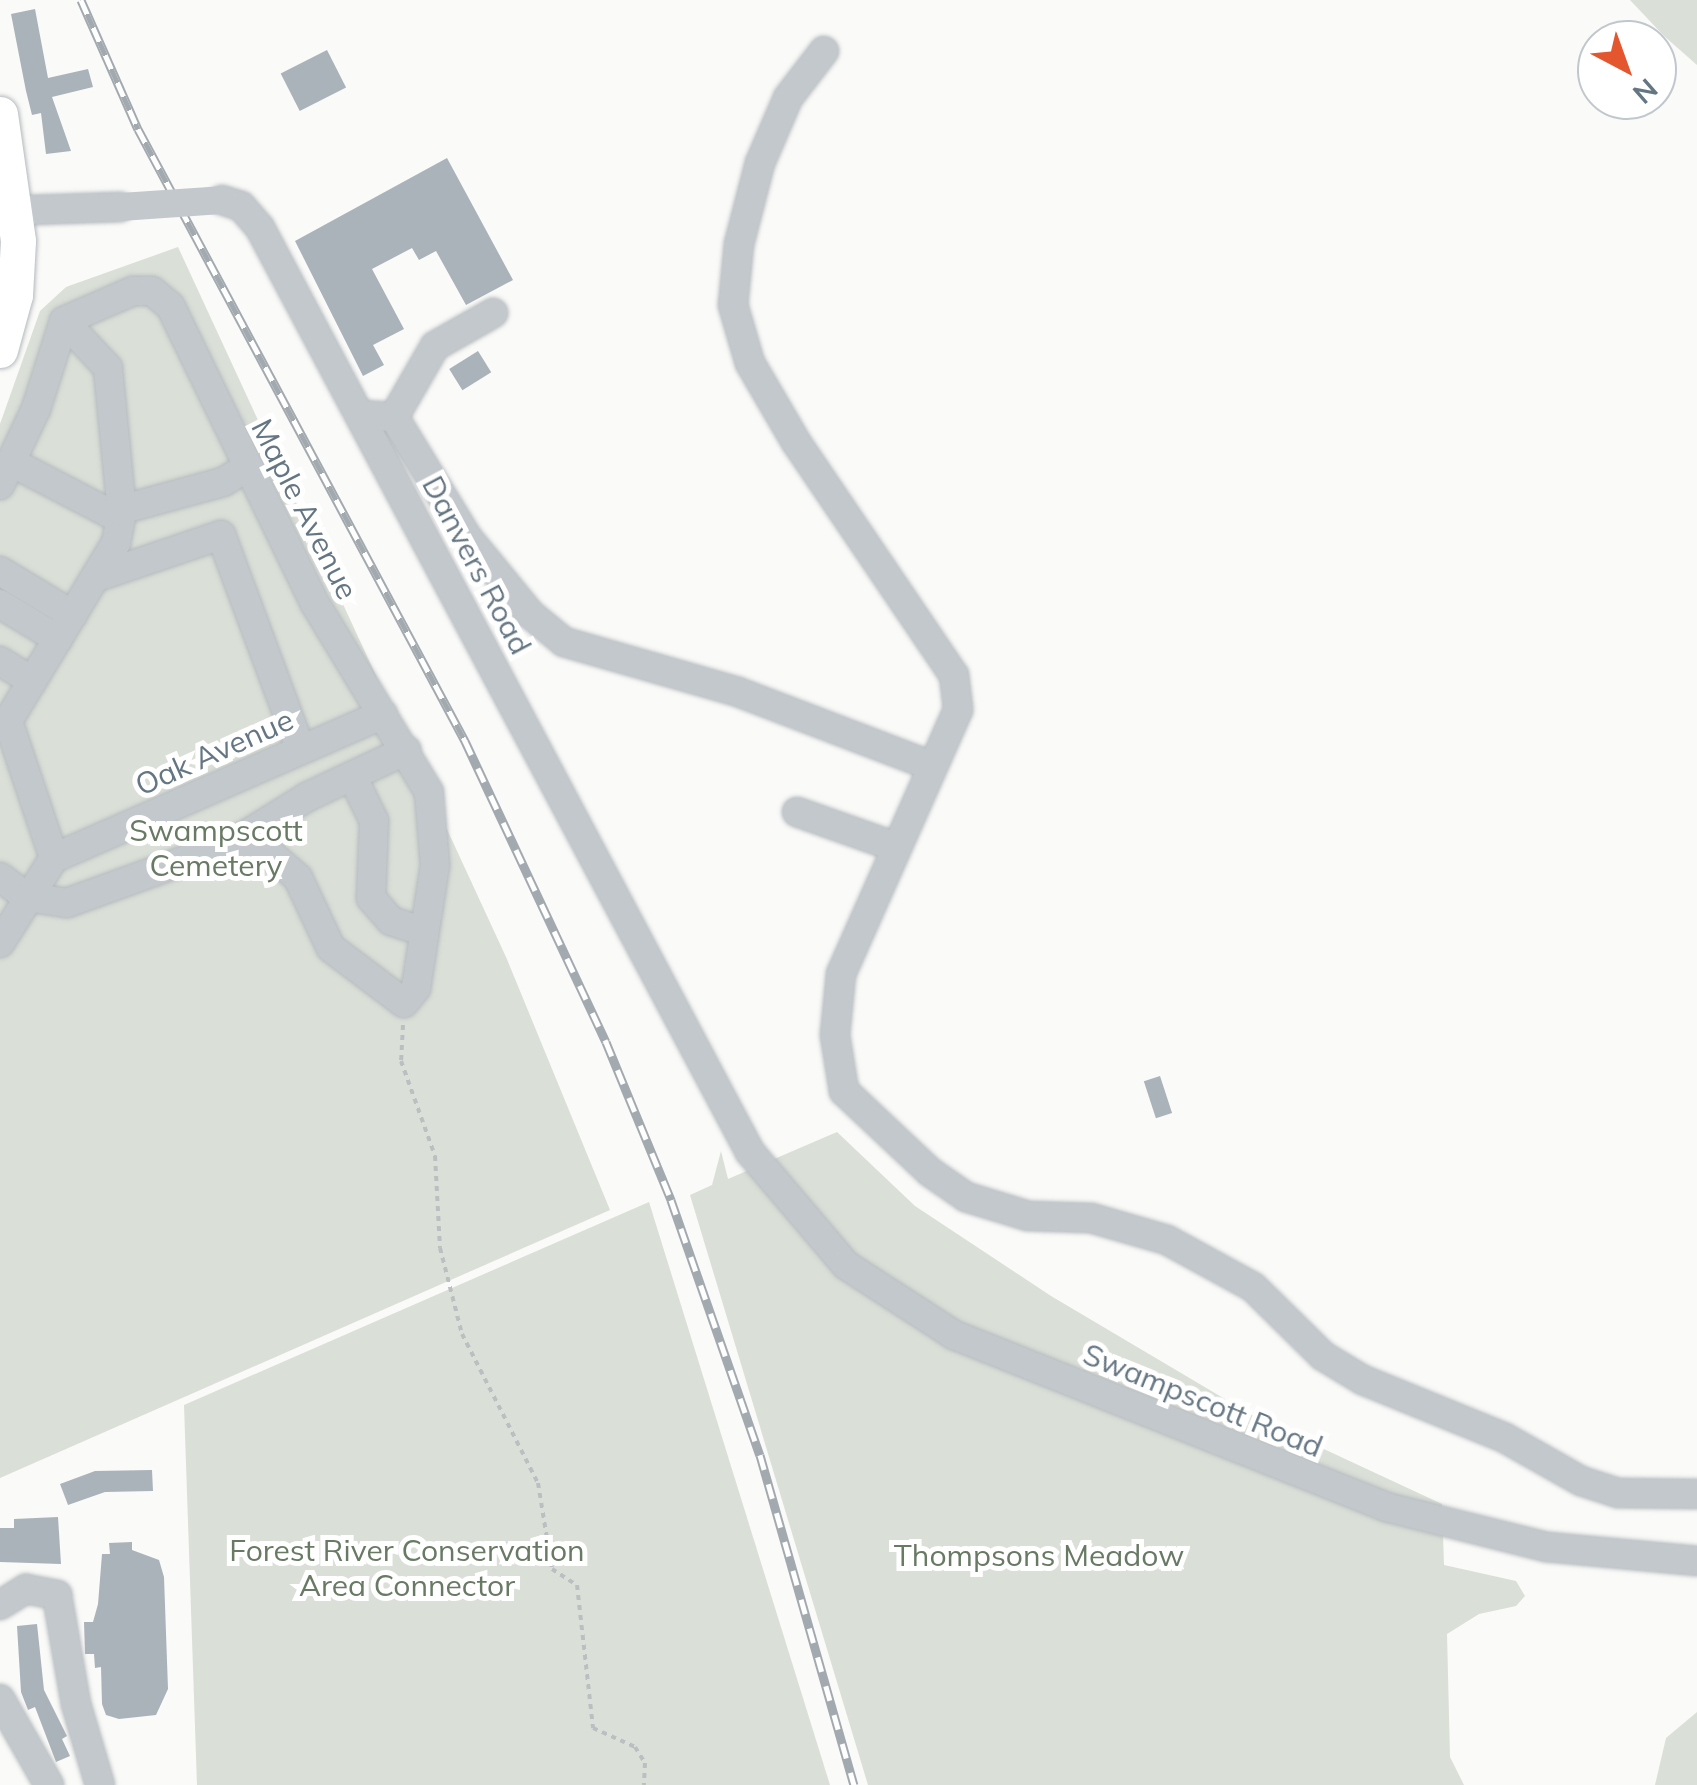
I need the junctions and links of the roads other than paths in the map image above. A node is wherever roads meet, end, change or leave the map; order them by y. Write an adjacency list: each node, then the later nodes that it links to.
1 (824, 51): 23 (street)
2 (0, 114): 3 (main road)
3 (8, 210): 4 (main road); 8 (street, Danvers Road, bridge)
4 (7, 295): 7 (main road)
5 (493, 313): 9 (street)
6 (64, 321): 10 (street, Maple Avenue); 11 (street); 12 (street)
7 (0, 350)
8 (362, 415): 9 (street); 33 (street, Danvers Road)
9 (394, 418): 23 (street)
10 (248, 466): 12 (street); 20 (street, Maple Avenue)
11 (6, 474): 12 (street)
12 (122, 512): 14 (street)
13 (0, 571): 16 (street)
14 (97, 577): 16 (street); 21 (street)
15 (0, 604): 17 (street)
16 (73, 615): 17 (street)
17 (58, 639): 19 (street)
18 (0, 661): 19 (street)
19 (32, 681): 28 (street)
20 (383, 714): 21 (street, Oak Avenue); 22 (street, Maple Avenue)
21 (301, 750): 28 (street, Oak Avenue)
22 (406, 750): 24 (street); 31 (street, Maple Avenue)
23 (929, 765): 27 (street)
24 (352, 776): 26 (street); 31 (street)
25 (797, 812): 27 (street)
26 (234, 843): 30 (street); 31 (street, Maple Avenue)
27 (892, 846): 34 (street)
28 (54, 858): 30 (street)
29 (0, 876): 30 (street)
30 (27, 897): 32 (street)
31 (422, 931)
32 (2, 935)
33 (754, 1158): 35 (street, Swampscott Road)
34 (1697, 1494)
35 (1697, 1561)
36 (0, 1604): 38 (street)
37 (0, 1699): 39 (street)
38 (92, 1758): 40 (street); 41 (street)
39 (49, 1785)
40 (60, 1785)
41 (100, 1785)

